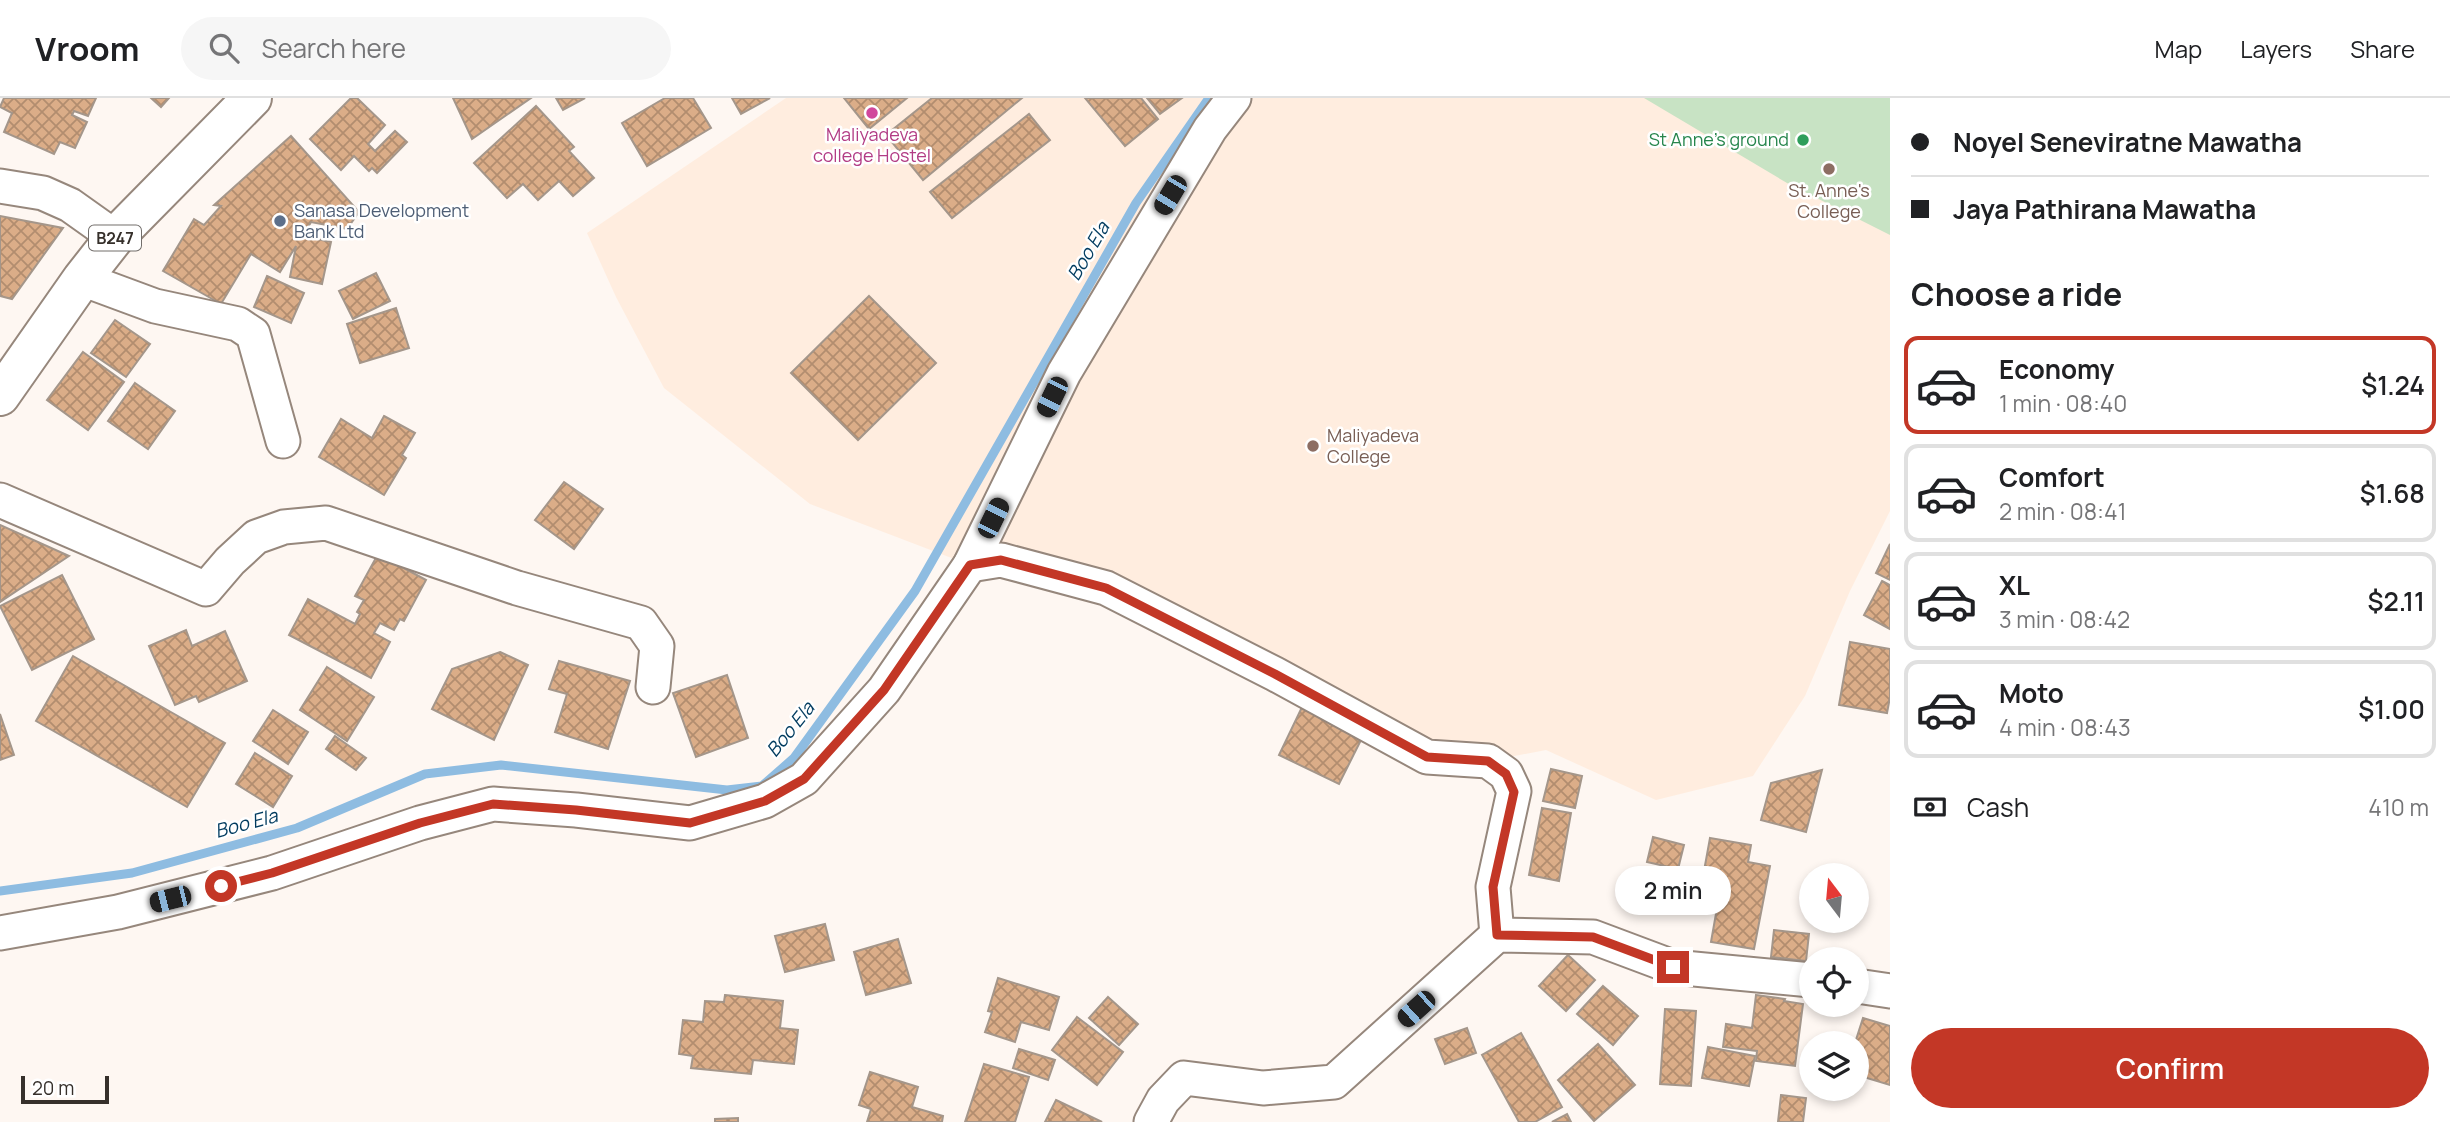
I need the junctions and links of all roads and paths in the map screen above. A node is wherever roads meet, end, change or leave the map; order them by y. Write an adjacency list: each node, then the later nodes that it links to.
1 (252, 98): 4 (main road, B247)
2 (1234, 98): 9 (street)
3 (0, 186): 4 (street)
4 (115, 237): 5 (main road, B247)
5 (82, 279): 6 (main road, B247); 7 (street)
6 (0, 396)
7 (283, 441)
8 (0, 500): 10 (street)
9 (970, 565): 11 (street); 12 (street)
10 (653, 687)
11 (0, 933)
12 (1497, 935): 13 (street); 16 (street)
13 (1799, 979)
14 (1869, 988): 15 (street)
15 (1890, 991)
16 (1151, 1122)

